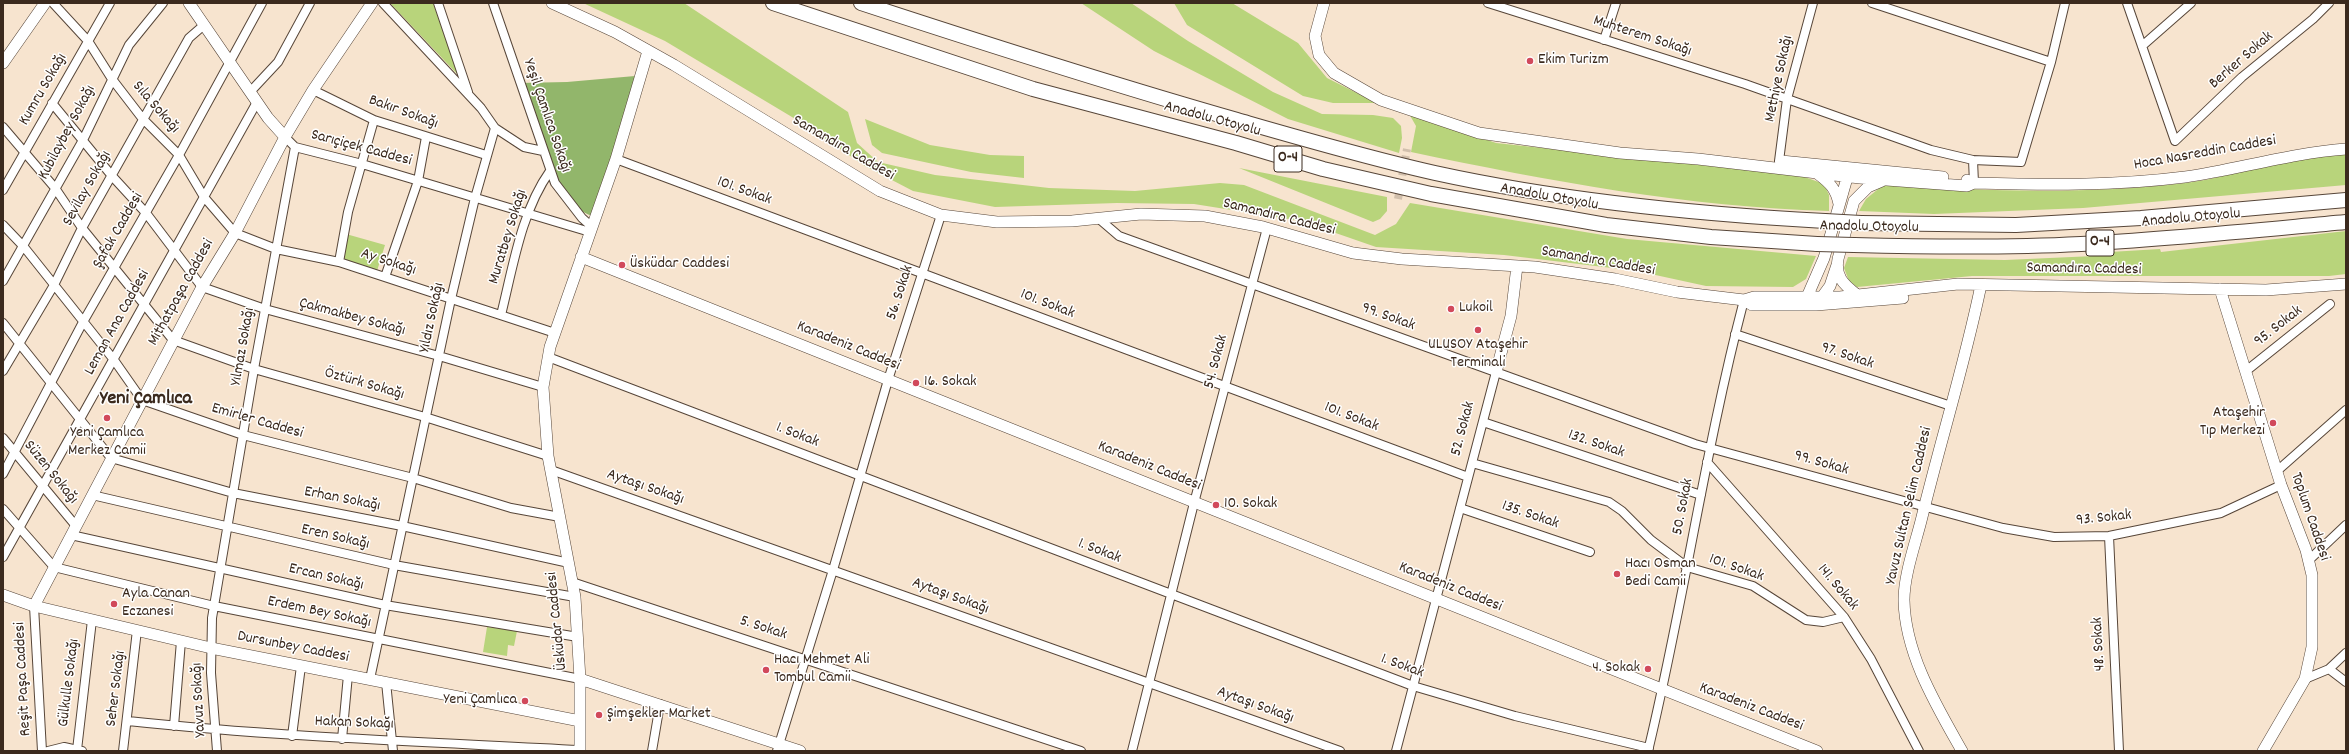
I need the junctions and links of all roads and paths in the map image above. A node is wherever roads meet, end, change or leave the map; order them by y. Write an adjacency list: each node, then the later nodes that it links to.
1 (45, 3): 31 (street)
2 (53, 3): 26 (street, Sıla Sokağı)
3 (110, 3): 26 (street, Kumru Sokağı)
4 (164, 3): 32 (street, Kubilaybey Sokağı)
5 (189, 3): 24 (street, Sarıçiçek Caddesi)
6 (262, 3): 29 (street, Şafak Caddesi)
7 (310, 3): 34 (street)
8 (372, 3): 33 (street, Mithatpaşa Caddesi)
9 (383, 3): 35 (street)
10 (438, 3): 35 (street)
11 (492, 3): 49 (street, Yeşil Çamlıca Sokağı)
12 (552, 3): 28 (street, Samandıra Caddesi)
13 (773, 3): 76 (highway, Anadolu Otoyolu / O-4, bridge)
14 (861, 3): 69 (highway, Anadolu Otoyolu / O-4, bridge)
15 (1324, 3): 53 (street)
16 (1488, 3): 25 (street, Muhterem Sokağı)
17 (1616, 3): 25 (street)
18 (1813, 3): 36 (street, Methiye Sokağı)
19 (1872, 3): 30 (street)
20 (2065, 3): 30 (street)
21 (2127, 3): 27 (street)
22 (2191, 3): 27 (street)
23 (2328, 3): 27 (street, Berker Sokak)
24 (204, 25): 29 (street, Sarıçiçek Caddesi); 39 (street, Sevilay Sokağı)
25 (1604, 40): 36 (street, Muhterem Sokağı)
26 (88, 41): 32 (street, Sıla Sokağı); 38 (street, Kumru Sokağı)
27 (2142, 46)
28 (648, 51): 52 (street, Üsküdar Caddesi); 74 (street, Samandıra Caddesi)
29 (230, 62): 34 (street, Sarıçiçek Caddesi); 50 (street, Şafak Caddesi)
30 (2051, 62): 54 (street, Muhterem Sokağı)
31 (3, 63)
32 (112, 79): 39 (street, Sıla Sokağı); 45 (street, Kubilaybey Sokağı)
33 (313, 90): 40 (street, Bakır Sokağı); 43 (street, Mithatpaşa Caddesi)
34 (250, 92): 37 (street, Sarıçiçek Caddesi)
35 (469, 95): 42 (street)
36 (1787, 99): 54 (street, Muhterem Sokağı); 55 (street, Methiye Sokağı)
37 (257, 102): 43 (street, Sarıçiçek Caddesi); 67 (street, Leman Ana Caddesi)
38 (52, 103): 45 (street); 48 (street, Kumru Sokağı)
39 (142, 118): 50 (street, Sıla Sokağı); 61 (street, Sevilay Sokağı)
40 (374, 120): 44 (street, Bakır Sokağı); 56 (street)
41 (3, 127): 48 (street)
42 (495, 128): 49 (street); 51 (street, Yıldız Sokağı)
43 (285, 137): 46 (street, Sarıçiçek Caddesi); 81 (street, Mithatpaşa Caddesi)
44 (426, 137): 51 (street, Bakır Sokağı); 63 (street)
45 (82, 140): 61 (street); 65 (street, Kubilaybey Sokağı)
46 (295, 147): 56 (street, Sarıçiçek Caddesi); 83 (street, Yılmaz Sokağı)
47 (2346, 149): 64 (street, Hoca Nasreddin Caddesi)
48 (25, 151): 65 (street); 66 (street, Kumru Sokağı)
49 (543, 151): 57 (street, Yeşil Çamlıca Sokağı)
50 (178, 155): 67 (street, Sıla Sokağı); 72 (street, Şafak Caddesi)
51 (486, 155): 68 (street, Yıldız Sokağı)
52 (616, 159): 80 (street, Üsküdar Caddesi); 90 (street, 101. Sokak)
53 (1698, 159): 55 (street); 59 (street)
54 (1973, 160): 64 (street)
55 (1779, 161): 58 (street)
56 (362, 164): 63 (street, Sarıçiçek Caddesi); 87 (street)
57 (550, 171): 73 (street, Muratbey Sokağı); 80 (street, Yeşil Çamlıca Sokağı)
58 (1848, 172): 59 (street); 60 (street); 71 (street)
59 (1818, 174): 71 (street)
60 (1862, 174): 62 (street); 64 (street); 70 (street)
61 (112, 176): 72 (street); 78 (street, Sevilay Sokağı)
62 (1884, 180): 64 (street); 70 (street)
63 (418, 181): 68 (street, Sarıçiçek Caddesi); 91 (street)
64 (1974, 183)
65 (55, 188): 78 (street); 82 (street, Kubilaybey Sokağı)
66 (3, 190)
67 (204, 197): 81 (street, Sıla Sokağı); 84 (street, Leman Ana Caddesi)
68 (475, 198): 73 (street, Sarıçiçek Caddesi); 102 (street, Yıldız Sokağı)
69 (2346, 200)
70 (1854, 201): 86 (street)
71 (1839, 205): 92 (street)
72 (146, 213): 84 (street); 89 (street, Şafak Caddesi)
73 (528, 213): 80 (street, Sarıçiçek Caddesi); 108 (street, Muratbey Sokağı)
74 (941, 215): 75 (street, Samandıra Caddesi); 90 (street, 56. Sokak)
75 (1098, 218): 79 (street, Samandıra Caddesi); 94 (street, 99. Sokak)
76 (2346, 222)
77 (3, 225): 82 (street)
78 (82, 228): 89 (street); 96 (street, Sevilay Sokağı)
79 (1267, 228): 88 (street, Samandıra Caddesi); 94 (street, 54. Sokak)
80 (591, 230): 85 (street, Üsküdar Caddesi)
81 (235, 232): 83 (street, Ay Sokağı); 98 (street, Mithatpaşa Caddesi)
82 (24, 247): 93 (street, Kubilaybey Sokağı); 96 (street)
83 (276, 249): 87 (street, Ay Sokağı); 107 (street, Yılmaz Sokağı)
84 (173, 252): 98 (street); 106 (street, Leman Ana Caddesi)
85 (581, 257): 111 (street, Üsküdar Caddesi); 122 (street, Karadeniz Caddesi)
86 (1838, 258): 100 (street); 104 (street)
87 (339, 262): 91 (street, Ay Sokağı)
88 (1517, 266): 103 (street, Samandıra Caddesi); 121 (street, 52. Sokak)
89 (114, 267): 106 (street); 109 (street, Şafak Caddesi)
90 (923, 273): 122 (street, 56. Sokak); 124 (street, 101. Sokak)
91 (385, 277): 102 (street, Ay Sokağı)
92 (1815, 278): 101 (street); 104 (street)
93 (3, 281)
94 (1252, 284): 121 (street, 99. Sokak); 124 (street, 54. Sokak)
95 (2346, 284): 99 (street, Samandıra Caddesi)
96 (54, 285): 109 (street); 114 (street, Sevilay Sokağı)
97 (1981, 285): 99 (street, Samandıra Caddesi); 100 (street, Samandıra Caddesi); 104 (street); 127 (street, Yavuz Sultan Selim Caddesi)
98 (202, 287): 107 (street, Çakmakbey Sokağı); 113 (street, Mithatpaşa Caddesi)
99 (2220, 290): 120 (street, Toplum Caddesi)
100 (1856, 294): 104 (street, Samandıra Caddesi)
101 (1783, 296): 103 (street, Samandıra Caddesi); 104 (street, Samandıra Caddesi)
102 (451, 299): 108 (street, Ay Sokağı); 115 (street, Yıldız Sokağı)
103 (1744, 300): 104 (street); 112 (street, 50. Sokak)
104 (1814, 301)
105 (2330, 304): 120 (street, 95. Sokak)
106 (144, 305): 113 (street); 117 (street, Leman Ana Caddesi)
107 (265, 309): 115 (street, Çakmakbey Sokağı); 118 (street, Yılmaz Sokağı)
108 (501, 315): 111 (street, Ay Sokağı)
109 (83, 322): 117 (street); 123 (street, Şafak Caddesi)
110 (3, 323): 114 (street)
111 (555, 333): 116 (street, Üsküdar Caddesi)
112 (1735, 334): 127 (street, 97. Sokak); 134 (street, 50. Sokak)
113 (173, 340): 118 (street, Öztürk Sokağı); 126 (street, Mithatpaşa Caddesi)
114 (18, 342): 119 (street, Sevilay Sokağı); 123 (street)
115 (439, 356): 125 (street, Çakmakbey Sokağı); 129 (street, Yıldız Sokağı)
116 (548, 357): 125 (street, Üsküdar Caddesi); 143 (street, 1. Sokak)
117 (114, 360): 126 (street); 130 (street, Leman Ana Caddesi)
118 (254, 369): 129 (street, Öztürk Sokağı); 132 (street, Yılmaz Sokağı)
119 (3, 371)
120 (2246, 371): 141 (street, Toplum Caddesi)
121 (1496, 372): 131 (street, 52. Sokak); 134 (street, 99. Sokak)
122 (888, 380): 143 (street); 151 (street, Karadeniz Caddesi)
123 (51, 383): 130 (street); 135 (street, Şafak Caddesi)
124 (1225, 386): 144 (street, 101. Sokak); 151 (street, 54. Sokak)
125 (543, 387): 136 (street, Üsküdar Caddesi)
126 (142, 400): 132 (street, Emirler Caddesi); 137 (street, Mithatpaşa Caddesi)
127 (1951, 406): 152 (street, Yavuz Sultan Selim Caddesi)
128 (2346, 410): 141 (street)
129 (425, 417): 136 (street, Öztürk Sokağı); 145 (street, Yıldız Sokağı)
130 (80, 419): 137 (street); 147 (street, Leman Ana Caddesi)
131 (1483, 422): 139 (street, 52. Sokak); 150 (street, 132. Sokak)
132 (243, 435): 145 (street, Emirler Caddesi); 148 (street, Yılmaz Sokağı)
133 (3, 438): 135 (street, Süzen Sokağı)
134 (1711, 447): 138 (street, 50. Sokak); 152 (street, 99. Sokak)
135 (16, 452): 142 (street, Şafak Caddesi); 147 (street, Süzen Sokağı)
136 (548, 456): 140 (street, Üsküdar Caddesi)
137 (111, 458): 148 (street, Erhan Sokağı); 149 (street, Mithatpaşa Caddesi)
138 (1708, 462): 150 (street, 50. Sokak); 179 (street, 141. Sokak)
139 (1472, 463): 144 (street, 52. Sokak); 167 (street, 101. Sokak)
140 (550, 470): 155 (street, Üsküdar Caddesi); 170 (street, Aytaşı Sokağı)
141 (2277, 472): 146 (street, Toplum Caddesi)
142 (3, 474)
143 (859, 475): 170 (street); 172 (street, 1. Sokak)
144 (1468, 477): 154 (street, 52. Sokak)
145 (413, 478): 155 (street, Emirler Caddesi); 157 (street, Yıldız Sokağı)
146 (2281, 485): 161 (street, 93. Sokak); 164 (street, Toplum Caddesi)
147 (42, 487): 158 (street, Leman Ana Caddesi); 160 (street, Süzen Sokağı)
148 (233, 493): 157 (street, Erhan Sokağı); 159 (street, Yılmaz Sokağı)
149 (92, 494): 159 (street, Eren Sokağı); 160 (street, Mithatpaşa Caddesi)
150 (1701, 495): 167 (street, 50. Sokak)
151 (1194, 503): 172 (street); 175 (street, Karadeniz Caddesi)
152 (1924, 507): 161 (street, 93. Sokak); 224 (street, Yavuz Sultan Selim Caddesi)
153 (3, 508): 158 (street)
154 (1460, 508): 162 (street, 135. Sokak); 175 (street, 52. Sokak)
155 (560, 517): 165 (street, Üsküdar Caddesi)
156 (2346, 525): 164 (street)
157 (402, 526): 165 (street, Erhan Sokağı); 166 (street, Yıldız Sokağı)
158 (20, 528): 163 (street, Leman Ana Caddesi); 168 (street)
159 (227, 528): 166 (street, Eren Sokağı); 169 (street, Yılmaz Sokağı)
160 (73, 530): 168 (street, Mithatpaşa Caddesi); 169 (street, Ercan Sokağı)
161 (2109, 536): 225 (street, 48. Sokak)
162 (1590, 552)
163 (3, 557)
164 (2309, 560): 193 (street, Toplum Caddesi)
165 (568, 563): 171 (street, Üsküdar Caddesi)
166 (394, 565): 174 (street, Eren Sokağı); 176 (street, Yıldız Sokağı)
167 (1687, 567): 179 (street, 101. Sokak); 198 (street, 50. Sokak)
168 (54, 568): 177 (street, Mithatpaşa Caddesi); 178 (street, Erdem Bey Sokağı)
169 (220, 568): 176 (street, Ercan Sokağı); 178 (street, Yılmaz Sokağı)
170 (833, 570): 187 (street); 196 (street, Aytaşı Sokağı)
171 (572, 582): 174 (street, Üsküdar Caddesi); 187 (street, 5. Sokak)
172 (1172, 594): 196 (street); 197 (street, 1. Sokak)
173 (3, 595): 177 (street, Dursunbey Caddesi)
174 (575, 597): 182 (street, Üsküdar Caddesi)
175 (1436, 600): 197 (street, 52. Sokak); 198 (street, Karadeniz Caddesi)
176 (386, 605): 182 (street, Ercan Sokağı); 183 (street, Yıldız Sokağı)
177 (34, 606): 180 (street, Dursunbey Caddesi); 211 (street, Reşit Paşa Caddesi)
178 (214, 606): 183 (street, Erdem Bey Sokağı); 185 (street, Yılmaz Sokağı)
179 (1844, 616): 223 (street, 141. Sokak)
180 (92, 620): 181 (street, Dursunbey Caddesi); 209 (street, Gülkulle Sokağı)
181 (137, 630): 184 (street, Dursunbey Caddesi); 200 (street, Seher Sokağı)
182 (578, 637): 192 (street, Üsküdar Caddesi)
183 (378, 640): 191 (street, Yıldız Sokağı); 192 (street, Erdem Bey Sokağı)
184 (181, 641): 185 (street, Dursunbey Caddesi); 202 (street)
185 (211, 648): 188 (street, Dursunbey Caddesi); 203 (street, Yavuz Sokağı)
186 (2346, 653): 189 (street)
187 (805, 658): 207 (street); 218 (street, 5. Sokak)
188 (301, 666): 190 (street, Dursunbey Caddesi); 204 (street)
189 (2329, 669): 193 (street); 195 (street)
190 (348, 675): 191 (street, Dursunbey Caddesi); 205 (street)
191 (370, 679): 194 (street, Dursunbey Caddesi)
192 (580, 679): 199 (street); 201 (street, Üsküdar Caddesi)
193 (2305, 679): 226 (street, Toplum Caddesi)
194 (386, 682): 201 (street, Dursunbey Caddesi); 206 (street)
195 (2346, 682)
196 (1149, 683): 219 (street); 220 (street, Aytaşı Sokağı)
197 (1413, 686): 208 (street, 1. Sokak); 221 (street, 52. Sokak)
198 (1662, 691): 208 (street); 222 (street, Karadeniz Caddesi)
199 (660, 704): 207 (street); 216 (street)
200 (128, 721): 202 (street, Hakan Sokağı); 213 (street, Seher Sokağı)
201 (580, 721): 210 (street, Üsküdar Caddesi)
202 (174, 726): 203 (street, Hakan Sokağı)
203 (215, 731): 204 (street, Hakan Sokağı); 214 (street, Yavuz Sokağı)
204 (292, 736): 205 (street, Hakan Sokağı)
205 (342, 739): 206 (street, Hakan Sokağı)
206 (391, 740): 210 (street, Hakan Sokağı); 215 (street)
207 (778, 747): 217 (street)
208 (1648, 749)
209 (79, 750): 212 (street)
210 (580, 750)
211 (42, 751)
212 (48, 751)
213 (123, 751)
214 (217, 751)
215 (393, 751)
216 (652, 751)
217 (800, 751)
218 (1081, 751)
219 (1132, 751)
220 (1340, 751)
221 (1396, 751)
222 (1817, 751)
223 (1919, 751)
224 (1962, 751)
225 (2119, 751)
226 (2263, 751)

